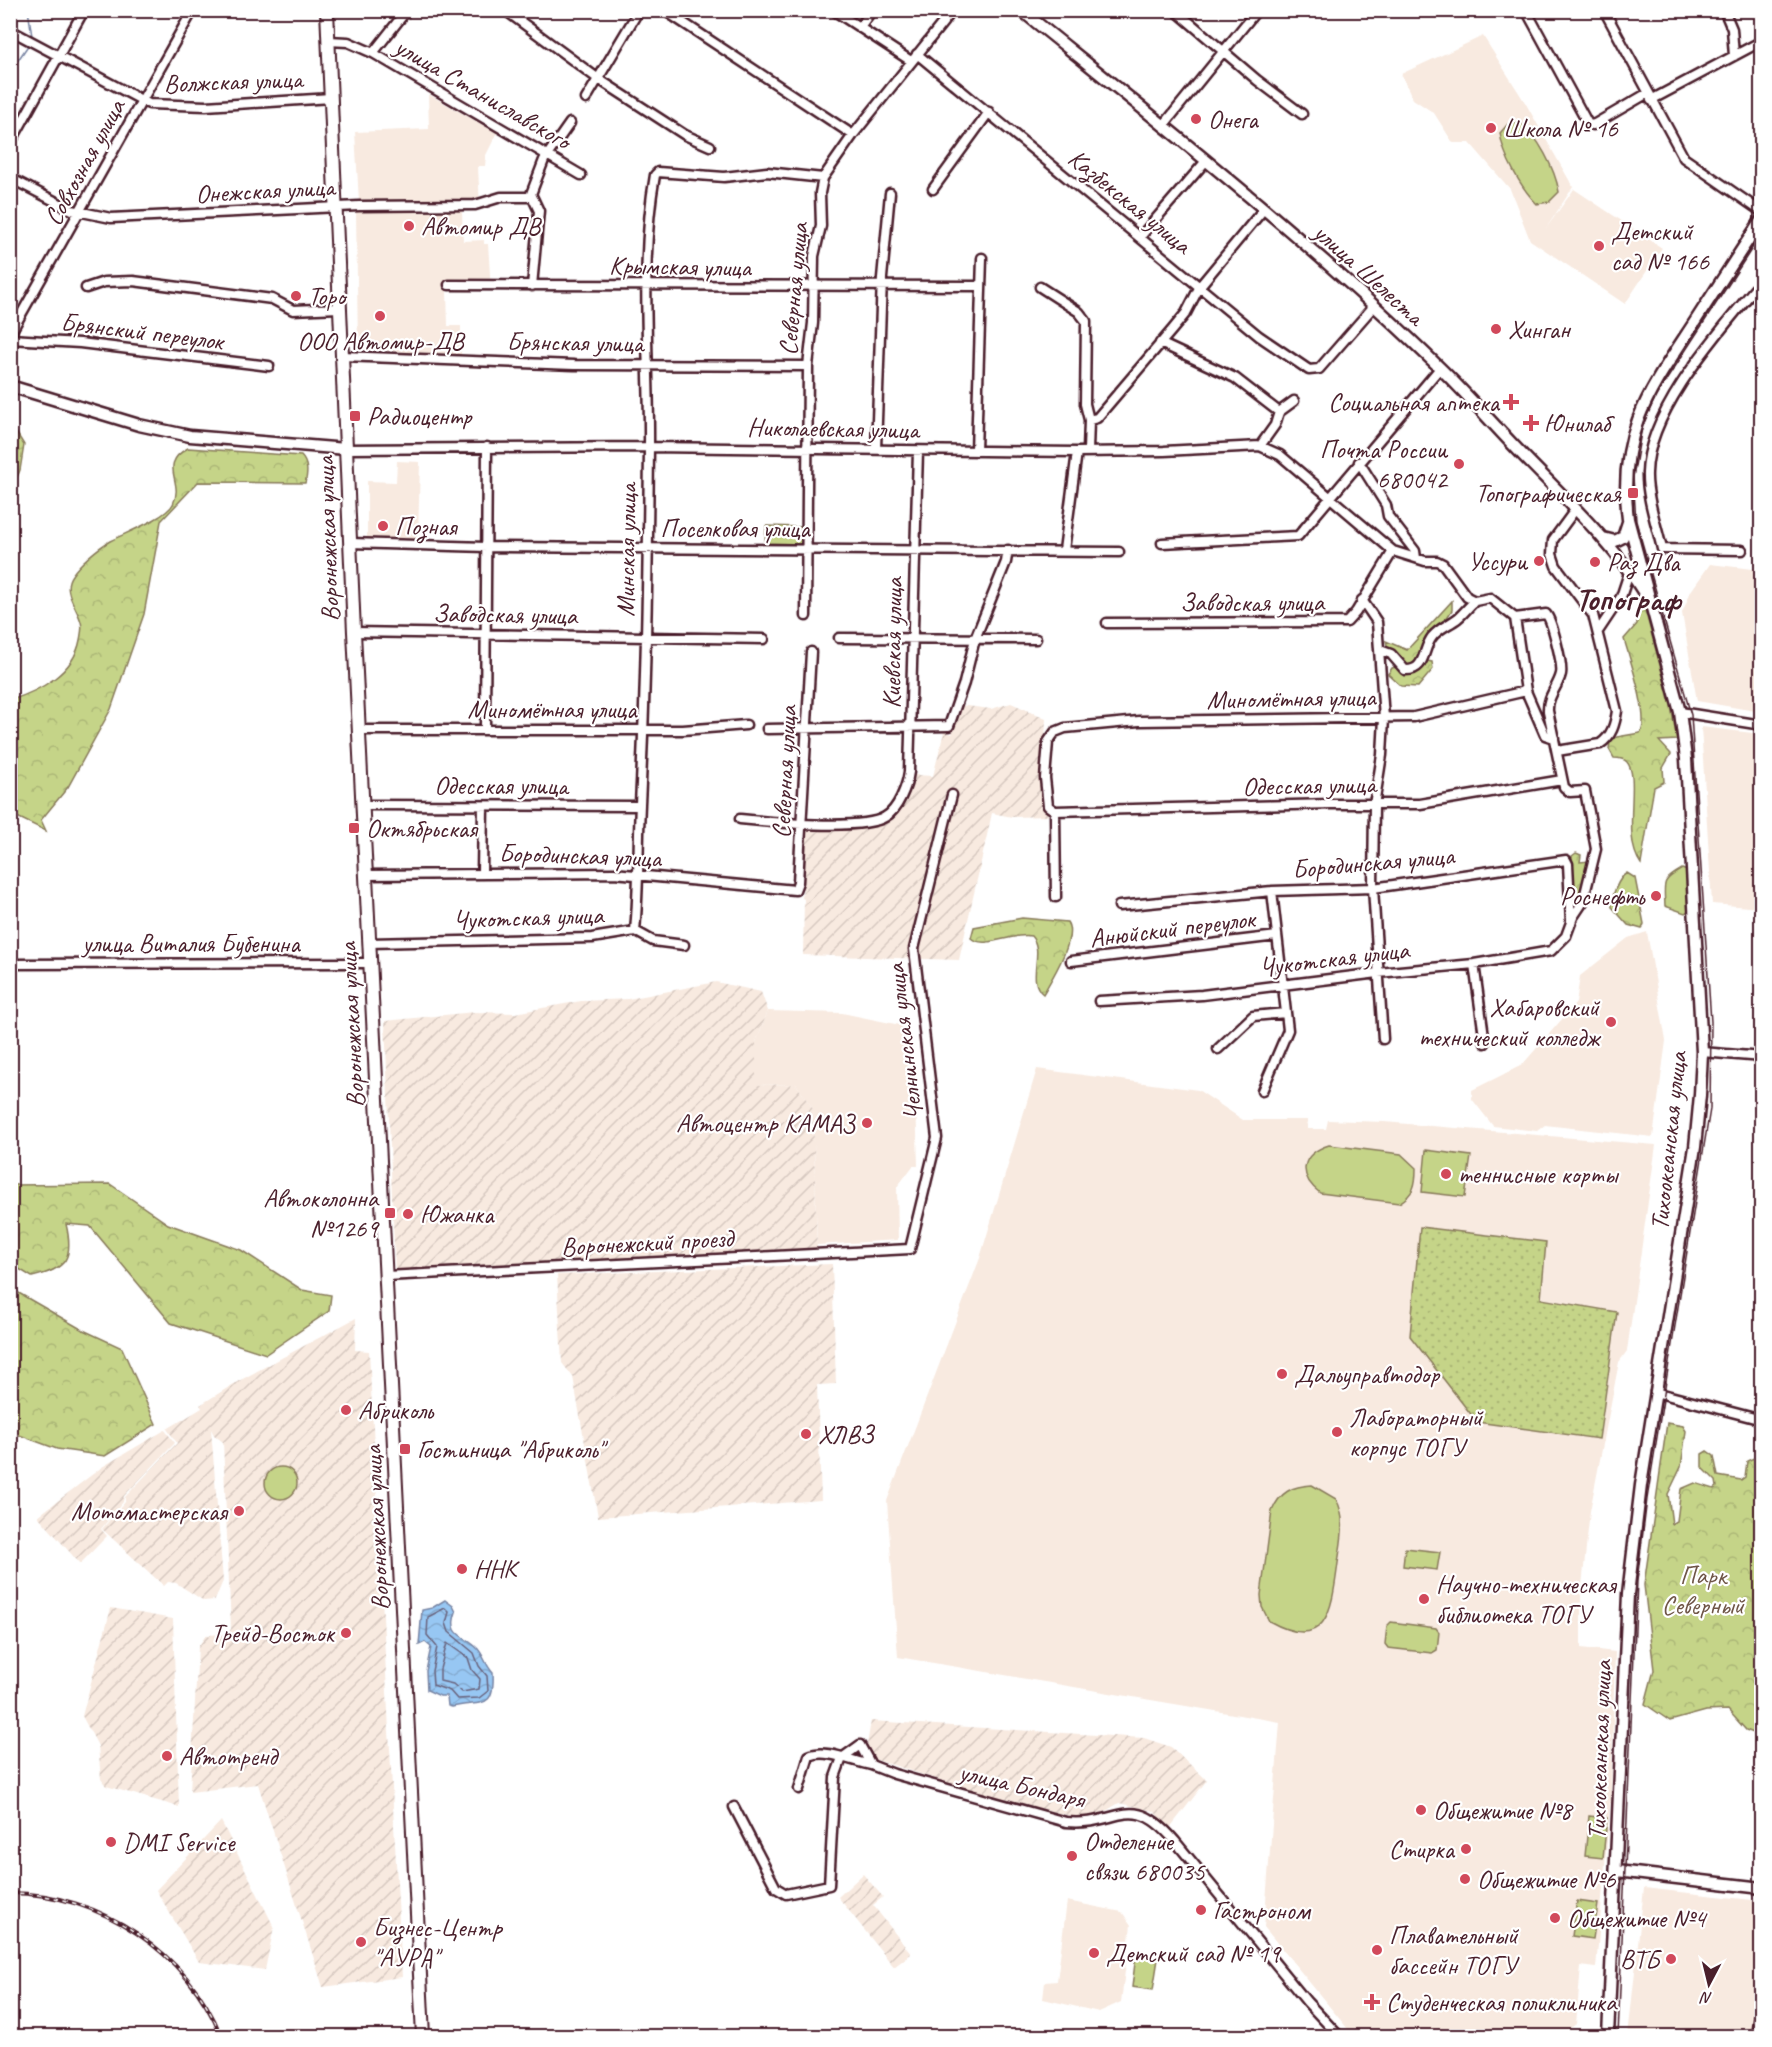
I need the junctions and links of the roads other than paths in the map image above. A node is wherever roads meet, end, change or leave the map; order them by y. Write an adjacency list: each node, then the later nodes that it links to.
1 (84, 10): 23 (street)
2 (193, 10): 30 (street, Совхозная улица)
3 (327, 10): 19 (highway, Воронежская улица)
4 (407, 10): 22 (street)
5 (505, 10): 26 (street)
6 (639, 10): 26 (street)
7 (664, 10): 35 (street)
8 (833, 10): 17 (street, Казбекская улица)
9 (872, 10): 17 (street)
10 (954, 10): 25 (street, Северная улица)
11 (1021, 10): 34 (main road, улица Шелеста)
12 (1175, 10): 21 (street)
13 (1526, 10): 27 (street)
14 (1604, 10): 27 (street)
15 (1724, 10): 24 (street)
16 (1251, 12): 21 (street)
17 (860, 27): 25 (street, Казбекская улица)
18 (10, 30): 23 (street, Волжская улица)
19 (328, 41): 22 (street, улица Станиславского); 28 (highway, Воронежская улица)
20 (1761, 41): 24 (street)
21 (1222, 51): 32 (street); 34 (street)
22 (373, 53): 38 (street, улица Станиславского)
23 (59, 54): 30 (street, Волжская улица); 36 (street)
24 (1734, 56): 27 (street)
25 (914, 58): 31 (street, Казбекская улица); 35 (street, Северная улица)
26 (597, 78): 29 (street); 37 (street)
27 (1650, 96): 49 (street)
28 (331, 98): 30 (street, Волжская улица); 46 (highway, Воронежская улица)
29 (586, 99)
30 (143, 102): 48 (street, Совхозная улица)
31 (988, 112): 43 (street); 50 (street, Казбекская улица)
32 (1302, 114)
33 (570, 123): 38 (street)
34 (1163, 126): 39 (main road, улица Шелеста)
35 (853, 135): 42 (street, Северная улица)
36 (10, 144)
37 (710, 146)
38 (547, 156): 40 (street, улица Станиславского); 45 (street)
39 (1205, 162): 47 (main road, улица Шелеста); 50 (street)
40 (581, 175)
41 (10, 178): 48 (street, Онежская улица)
42 (823, 178): 55 (street, Минская улица); 59 (street, Северная улица)
43 (933, 189)
44 (890, 193): 56 (street)
45 (530, 197): 46 (street, Онежская улица); 54 (street)
46 (334, 207): 48 (street, Онежская улица); 63 (highway, Воронежская улица)
47 (1263, 210): 58 (street); 62 (main road, улица Шелеста)
48 (80, 213): 64 (street, Совхозная улица)
49 (1761, 218): 89 (main road, Тихоокеанская улица)
50 (1141, 236): 58 (street, Казбекская улица)
51 (982, 258): 57 (street)
52 (1761, 280): 99 (street)
53 (449, 285): 54 (street, Крымская улица)
54 (532, 286): 55 (street, Крымская улица)
55 (648, 286): 59 (street, Крымская улица); 68 (street, Минская улица)
56 (882, 286): 57 (street, Крымская улица); 59 (street, Крымская улица); 81 (street)
57 (981, 286): 83 (street)
58 (1200, 286): 62 (street, Казбекская улица); 66 (street)
59 (814, 287): 70 (street, Северная улица)
60 (1040, 287): 75 (street)
61 (86, 288): 63 (street)
62 (1374, 306): 71 (main road, улица Шелеста)
63 (339, 308): 67 (highway, Воронежская улица)
64 (10, 334)
65 (10, 339): 69 (street, Брянский переулок)
66 (1160, 343): 74 (street); 75 (street)
67 (342, 356): 68 (street, Брянская улица); 80 (highway, Воронежская улица)
68 (648, 364): 70 (street, Брянская улица); 78 (street, Минская улица)
69 (269, 366)
70 (808, 366): 79 (street, Северная улица)
71 (1440, 368): 86 (street); 88 (main road, улица Шелеста)
72 (10, 386): 80 (main road)
73 (1294, 401): 74 (street)
74 (1279, 412): 76 (street)
75 (1089, 420): 85 (street)
76 (1260, 446): 85 (street, Николаевская улица); 87 (street)
77 (487, 447): 78 (street, Николаевская улица); 80 (street, Николаевская улица); 93 (street)
78 (649, 447): 79 (street, Николаевская улица); 94 (street, Минская улица)
79 (807, 448): 81 (street, Николаевская улица); 95 (street, Северная улица)
80 (346, 449): 91 (highway, Воронежская улица)
81 (876, 449): 82 (street, Николаевская улица)
82 (918, 451): 83 (street, Николаевская улица); 96 (street, Киевская улица)
83 (976, 451): 84 (street, Николаевская улица)
84 (1077, 452): 85 (street, Николаевская улица); 98 (street)
85 (1088, 452)
86 (1359, 462): 87 (street); 102 (street)
87 (1331, 496): 92 (street); 100 (street)
88 (1575, 510): 90 (main road, улица Шелеста); 110 (street)
89 (1628, 519): 90 (main road); 106 (main road, Тихоокеанская улица)
90 (1600, 536): 103 (main road, улица Шелеста)
91 (350, 543): 93 (street, Поселковая улица); 111 (highway, Воронежская улица)
92 (1162, 543)
93 (486, 547): 94 (street, Поселковая улица); 112 (street)
94 (646, 548): 95 (street, Поселковая улица); 113 (street, Минская улица)
95 (806, 549): 96 (street, Поселковая улица); 107 (street, Северная улица)
96 (915, 549): 97 (street, Поселковая улица); 115 (street, Киевская улица)
97 (1008, 550): 98 (street, Поселковая улица); 117 (street)
98 (1064, 550): 101 (street, Поселковая улица)
99 (1742, 550)
100 (1393, 551): 102 (street); 104 (street, Заводская улица)
101 (1119, 552)
102 (1416, 558): 105 (street)
103 (1630, 570): 106 (main road, улица Шелеста); 110 (street)
104 (1362, 600): 109 (street, Заводская улица); 119 (street)
105 (1475, 601): 108 (street); 119 (street)
106 (1652, 606): 122 (main road, Тихоокеанская улица)
107 (806, 616)
108 (1515, 618): 121 (street); 132 (street)
109 (1107, 623)
110 (1599, 630): 133 (street)
111 (354, 632): 112 (street, Заводская улица); 130 (highway, Воронежская улица)
112 (485, 636): 113 (street, Заводская улица); 128 (street)
113 (645, 638): 116 (street, Заводская улица); 131 (street, Минская улица)
114 (839, 638): 115 (street)
115 (911, 638): 117 (street); 126 (street, Киевская улица)
116 (764, 639)
117 (975, 639): 118 (street); 126 (street)
118 (1036, 639)
119 (1380, 651): 123 (street)
120 (811, 652): 127 (street, Северная улица)
121 (1526, 691): 123 (street, Миномётная улица); 132 (street)
122 (1680, 712): 125 (street); 167 (main road, Тихоокеанская улица)
123 (1383, 718): 137 (street); 140 (street, Миномётная улица)
124 (746, 725): 131 (street, Миномётная улица)
125 (1761, 725)
126 (911, 727): 127 (street); 142 (street, Киевская улица)
127 (807, 728): 129 (street); 142 (street, Северная улица)
128 (485, 729): 130 (street, Миномётная улица); 131 (street, Миномётная улица)
129 (767, 729)
130 (359, 730): 136 (highway, Воронежская улица)
131 (645, 730): 139 (street, Минская улица)
132 (1554, 738): 133 (street)
133 (1557, 751): 134 (street)
134 (1562, 780): 137 (street, Одесская улица); 151 (street)
135 (952, 795): 170 (street, Челнинская улица)
136 (362, 805): 138 (street, Одесская улица); 144 (highway, Воронежская улица)
137 (1374, 805): 140 (street, Одесская улица); 146 (street)
138 (483, 806): 139 (street, Одесская улица); 143 (street)
139 (640, 806): 145 (street, Минская улица)
140 (1055, 811): 149 (street)
141 (740, 819): 142 (street)
142 (803, 825): 147 (street, Северная улица)
143 (482, 873): 144 (street, Бородинская улица); 145 (street, Бородинская улица)
144 (366, 875): 154 (highway, Воронежская улица)
145 (640, 875): 147 (street, Бородинская улица); 152 (street, Минская улица)
146 (1373, 888): 148 (street, Бородинская улица); 151 (street, Бородинская улица); 160 (street)
147 (791, 891)
148 (1272, 891): 150 (street, Бородинская улица); 153 (street)
149 (1056, 897)
150 (1119, 906)
151 (1571, 923): 159 (street, Чукотская улица)
152 (634, 931): 154 (street, Чукотская улица); 155 (street, Чукотская улица)
153 (1277, 936): 156 (street, Анюйский переулок); 161 (street)
154 (369, 943): 157 (highway, Воронежская улица)
155 (684, 945)
156 (1071, 961)
157 (371, 963): 158 (street, улица Виталия Бубенина); 171 (highway, Воронежская улица)
158 (10, 964)
159 (1474, 964): 160 (street, Чукотская улица); 165 (street)
160 (1378, 972): 161 (street, Чукотская улица); 164 (street)
161 (1282, 986): 162 (street, Чукотская улица); 163 (street)
162 (1099, 1001)
163 (1286, 1013): 166 (street); 169 (street)
164 (1383, 1039)
165 (1485, 1043)
166 (1218, 1049)
167 (1702, 1052): 168 (street); 172 (main road, Тихоокеанская улица)
168 (1761, 1057)
169 (1262, 1091)
170 (910, 1249): 171 (street, Воронежский проезд)
171 (386, 1276): 181 (highway, Воронежская улица)
172 (1655, 1392): 173 (street); 178 (main road, Тихоокеанская улица)
173 (1761, 1420)
174 (842, 1758): 175 (street, улица Бондаря); 175 (street); 176 (street, улица Бондаря); 177 (street)
175 (871, 1765): 182 (street, улица Бондаря)
176 (799, 1789)
177 (734, 1807)
178 (1617, 1871): 179 (main road); 183 (main road, Тихоокеанская улица)
179 (1761, 1888)
180 (1761, 2000): 184 (street)
181 (423, 2037)
182 (1339, 2037)
183 (1608, 2037)
184 (1757, 2037)

